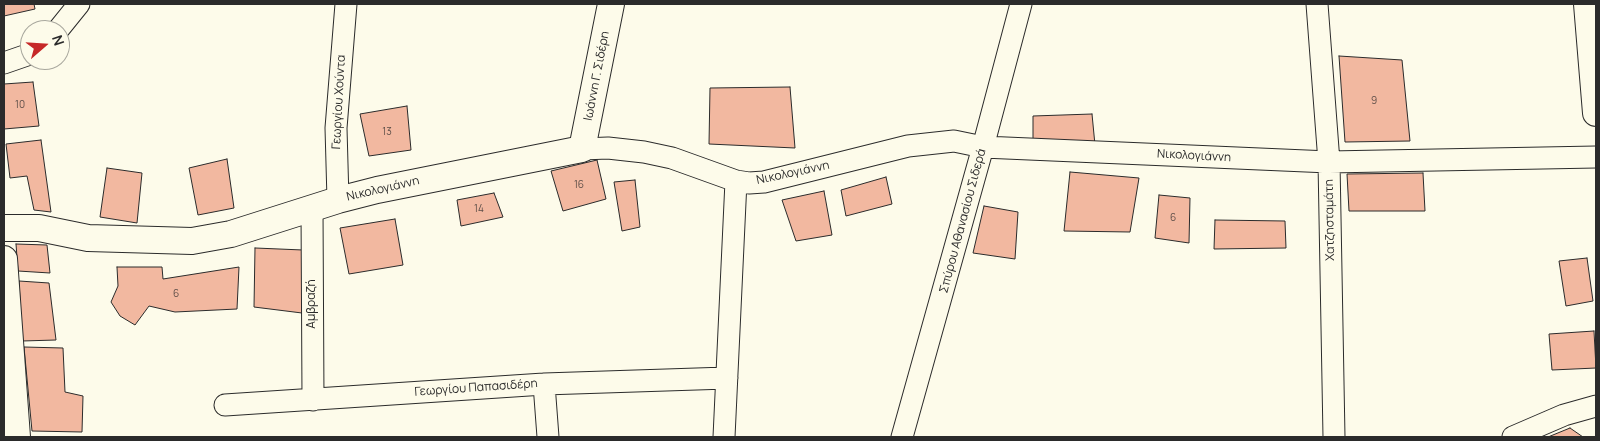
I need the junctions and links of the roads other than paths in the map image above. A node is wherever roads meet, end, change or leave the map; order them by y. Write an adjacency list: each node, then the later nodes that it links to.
1 (79, 4): 7 (street)
2 (346, 4): 16 (street, Γεωργίου Χούντα)
3 (612, 4): 12 (street, Ιωάννη Γ. Σιδέρη)
4 (1021, 4): 11 (street, Σπύρου Αθανασίου Σιδερά)
5 (1317, 4): 14 (street, Χατζησταμάτη)
6 (1587, 4): 10 (street)
7 (66, 20)
8 (20, 57): 9 (street)
9 (4, 63)
10 (1596, 113)
11 (983, 147): 14 (street, Νικολογιάννη); 15 (street, Νικολογιάννη); 28 (street, Σπύρου Αθανασίου Σιδερά)
12 (582, 149): 15 (street, Νικολογιάννη); 16 (street, Νικολογιάννη)
13 (1596, 157): 14 (street, Νικολογιάννη)
14 (1329, 162): 29 (street, Χατζησταμάτη)
15 (736, 181): 20 (street)
16 (338, 200): 17 (street, Νικολογιάννη)
17 (312, 209): 18 (street, Νικολογιάννη); 22 (street, Αμβραζή)
18 (4, 228)
19 (4, 259): 25 (street)
20 (727, 378): 21 (street, Γεωργίου Παπασιδέρη); 27 (street)
21 (544, 384): 22 (street, Γεωργίου Παπασιδέρη); 26 (street)
22 (313, 400): 23 (street, Γεωργίου Παπασιδέρη)
23 (225, 405)
24 (1596, 406): 30 (street)
25 (17, 437)
26 (548, 437)
27 (724, 437)
28 (902, 437)
29 (1334, 437)
30 (1513, 437)

